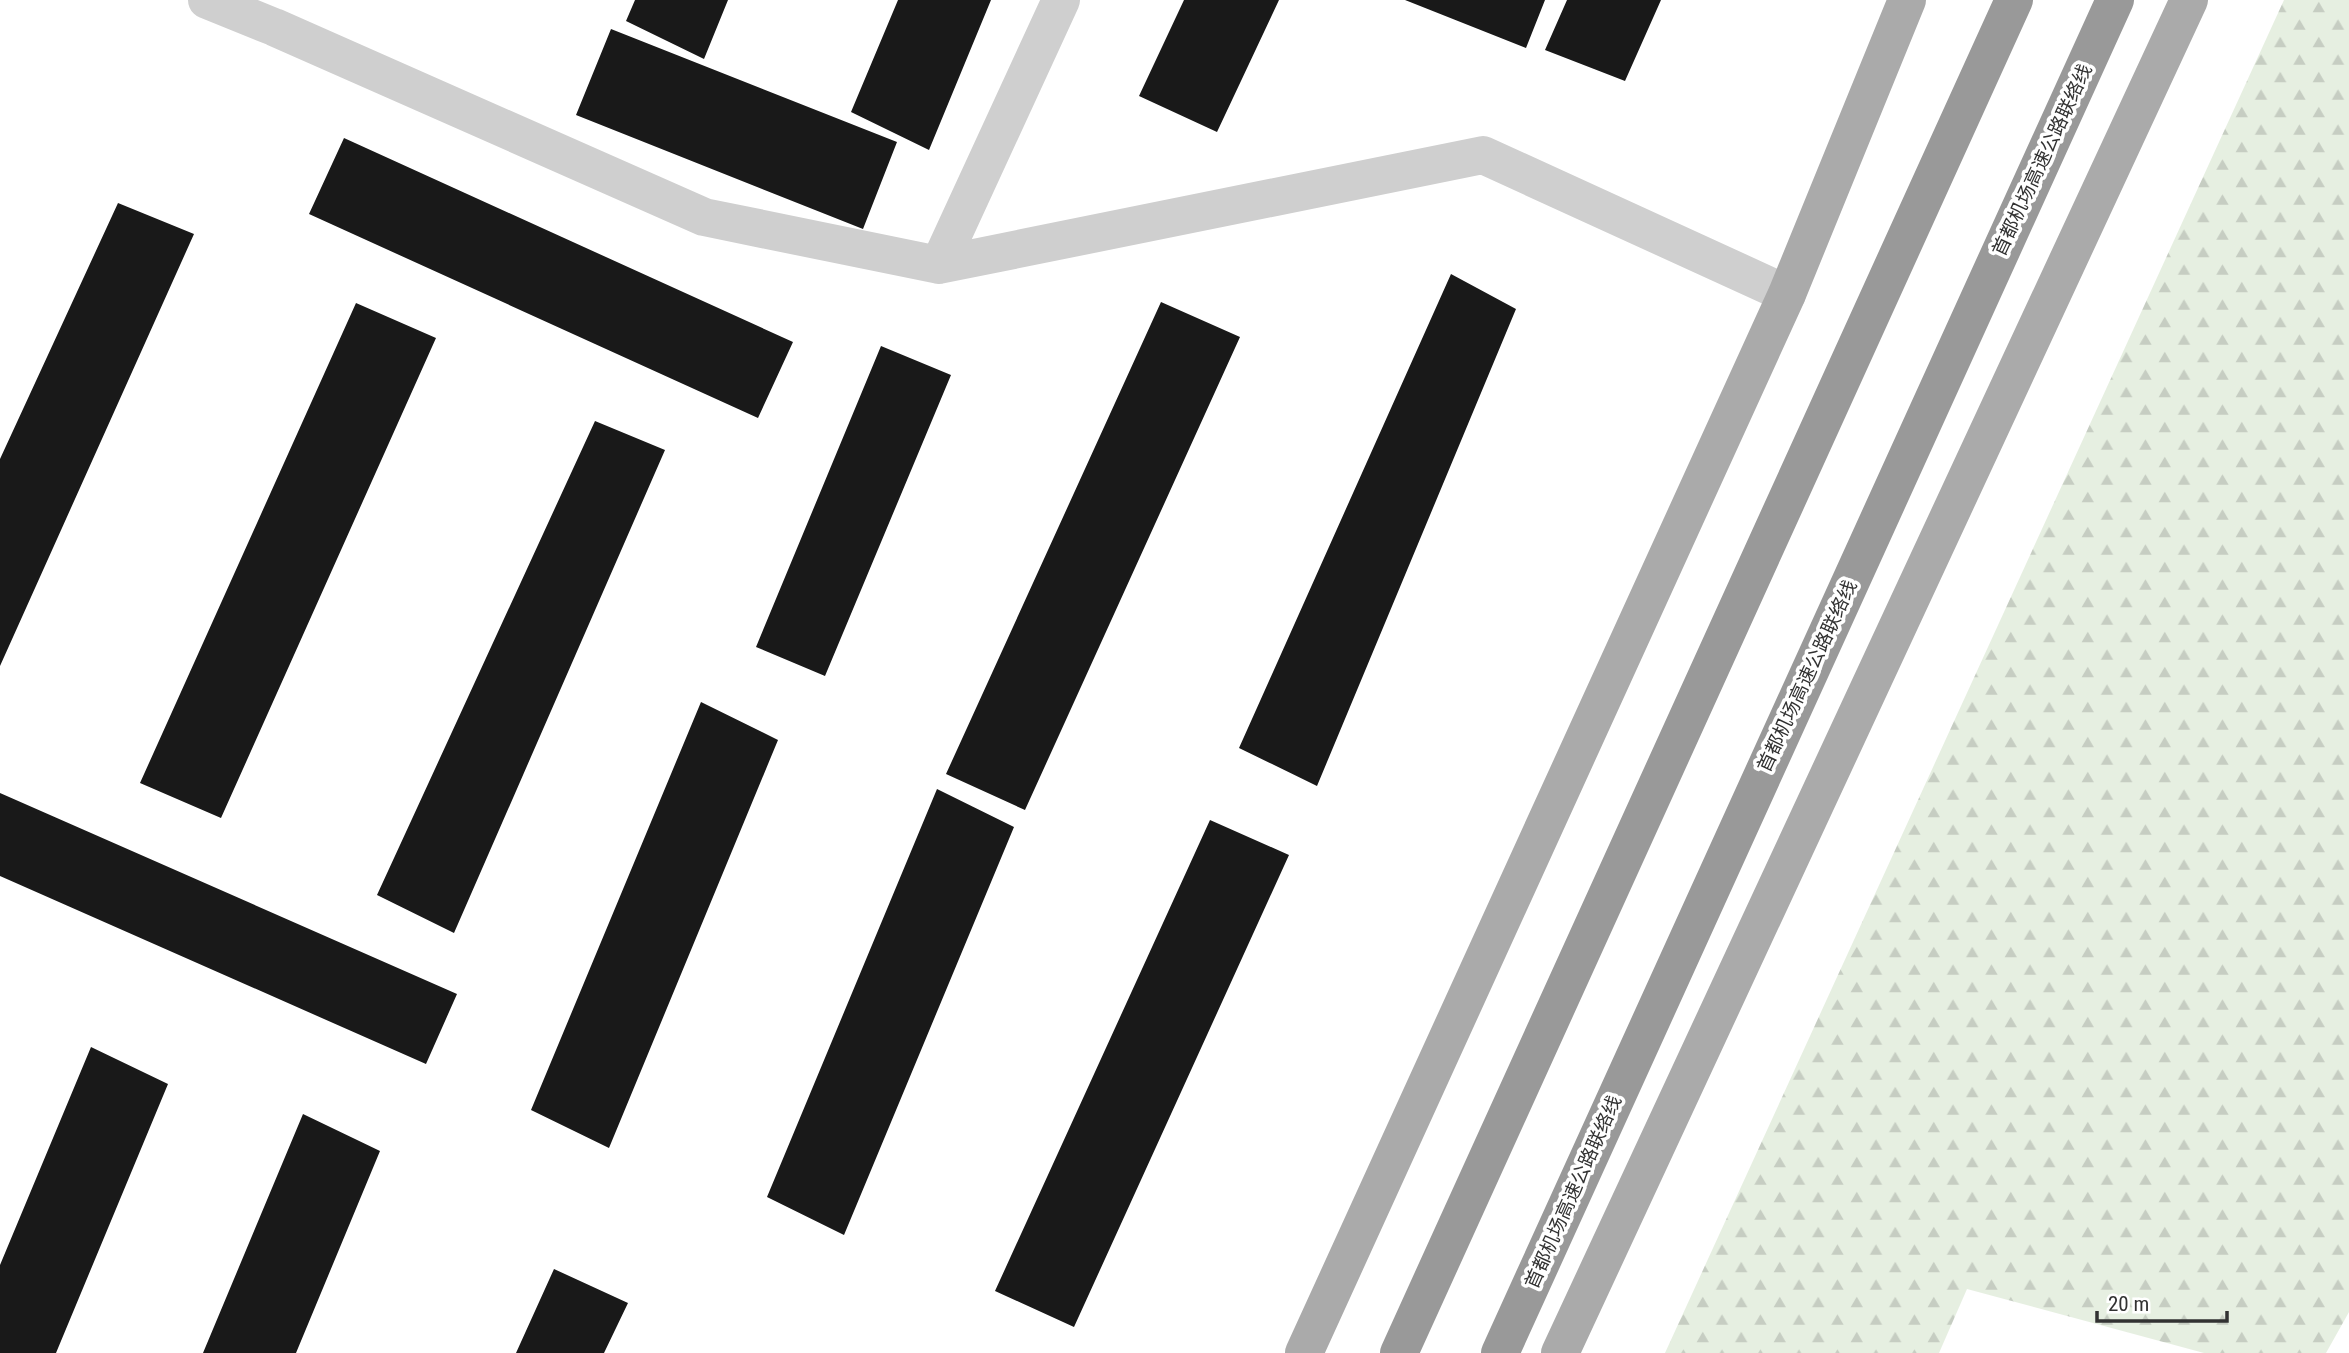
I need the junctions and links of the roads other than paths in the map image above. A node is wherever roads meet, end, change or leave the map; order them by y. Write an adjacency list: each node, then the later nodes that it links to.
1 (207, 0): 7 (street)
2 (1061, 0): 8 (street)
3 (1907, 0): 9 (main road)
4 (2014, 0): 11 (highway)
5 (2115, 0): 12 (highway, 首都机场高速公路联络线)
6 (2189, 0): 13 (main road)
7 (265, 11): 8 (street)
8 (939, 265): 9 (street)
9 (1787, 294): 10 (main road)
10 (1304, 1353)
11 (1399, 1353)
12 (1500, 1353)
13 (1560, 1353)

